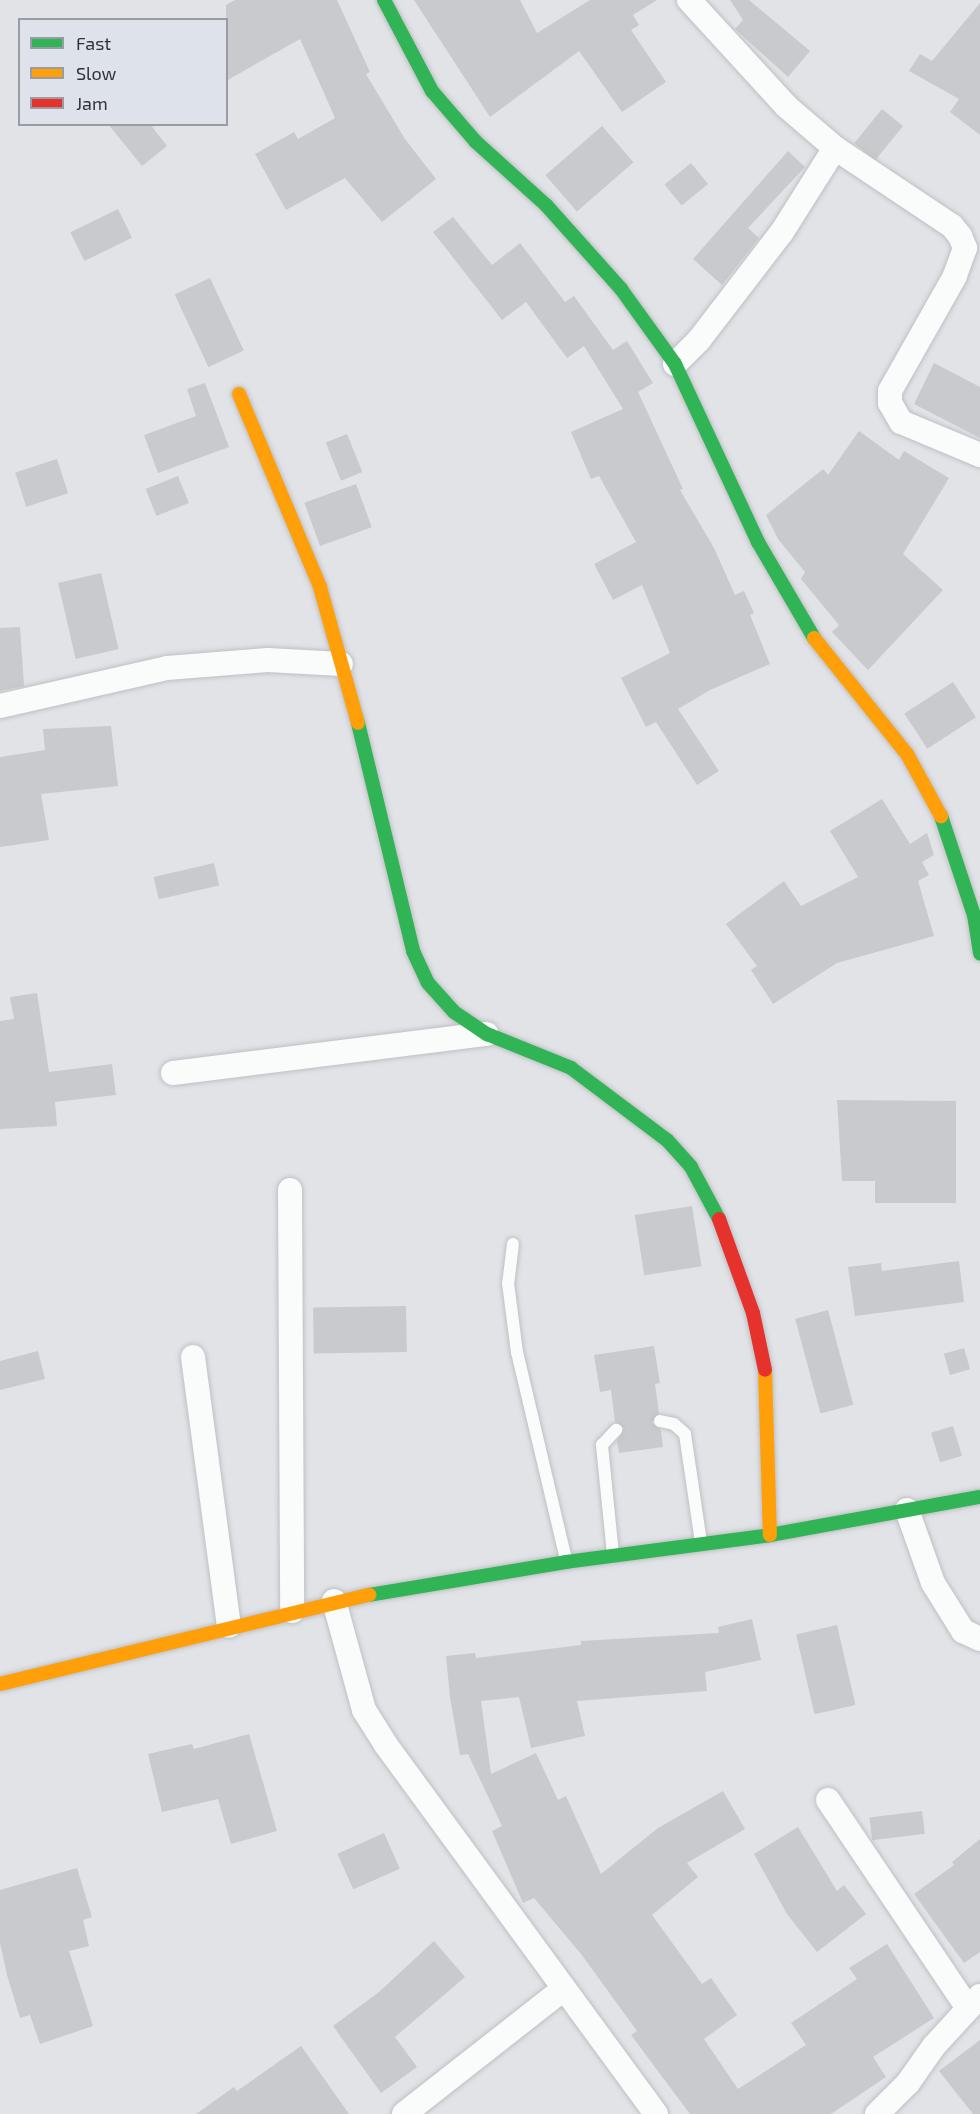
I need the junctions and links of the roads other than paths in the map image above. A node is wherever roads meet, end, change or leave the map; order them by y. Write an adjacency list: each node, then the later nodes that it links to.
1 (384, 0): 4 (street)
2 (689, 0): 3 (street)
3 (836, 148): 4 (street); 6 (street)
4 (675, 364): 9 (street)
5 (239, 394): 7 (street)
6 (980, 455)
7 (340, 664): 8 (street); 10 (street)
8 (0, 706)
9 (980, 954)
10 (487, 1034): 11 (street); 19 (street)
11 (173, 1073)
12 (290, 1190): 24 (street)
13 (513, 1244): 22 (lane)
14 (193, 1357): 25 (street)
15 (660, 1421): 20 (lane)
16 (616, 1430): 21 (lane)
17 (980, 1497): 18 (street)
18 (907, 1510): 19 (street); 26 (street)
19 (770, 1535): 20 (street)
20 (702, 1544): 21 (street)
21 (613, 1556): 22 (street)
22 (566, 1562): 23 (street)
23 (334, 1601): 24 (street); 29 (street)
24 (292, 1611): 25 (street)
25 (229, 1626): 27 (street)
26 (980, 1639)
27 (0, 1684)
28 (828, 1800): 30 (street)
29 (562, 1990): 31 (street); 32 (street)
30 (974, 2002): 33 (street)
31 (404, 2114)
32 (656, 2114)
33 (877, 2114)

